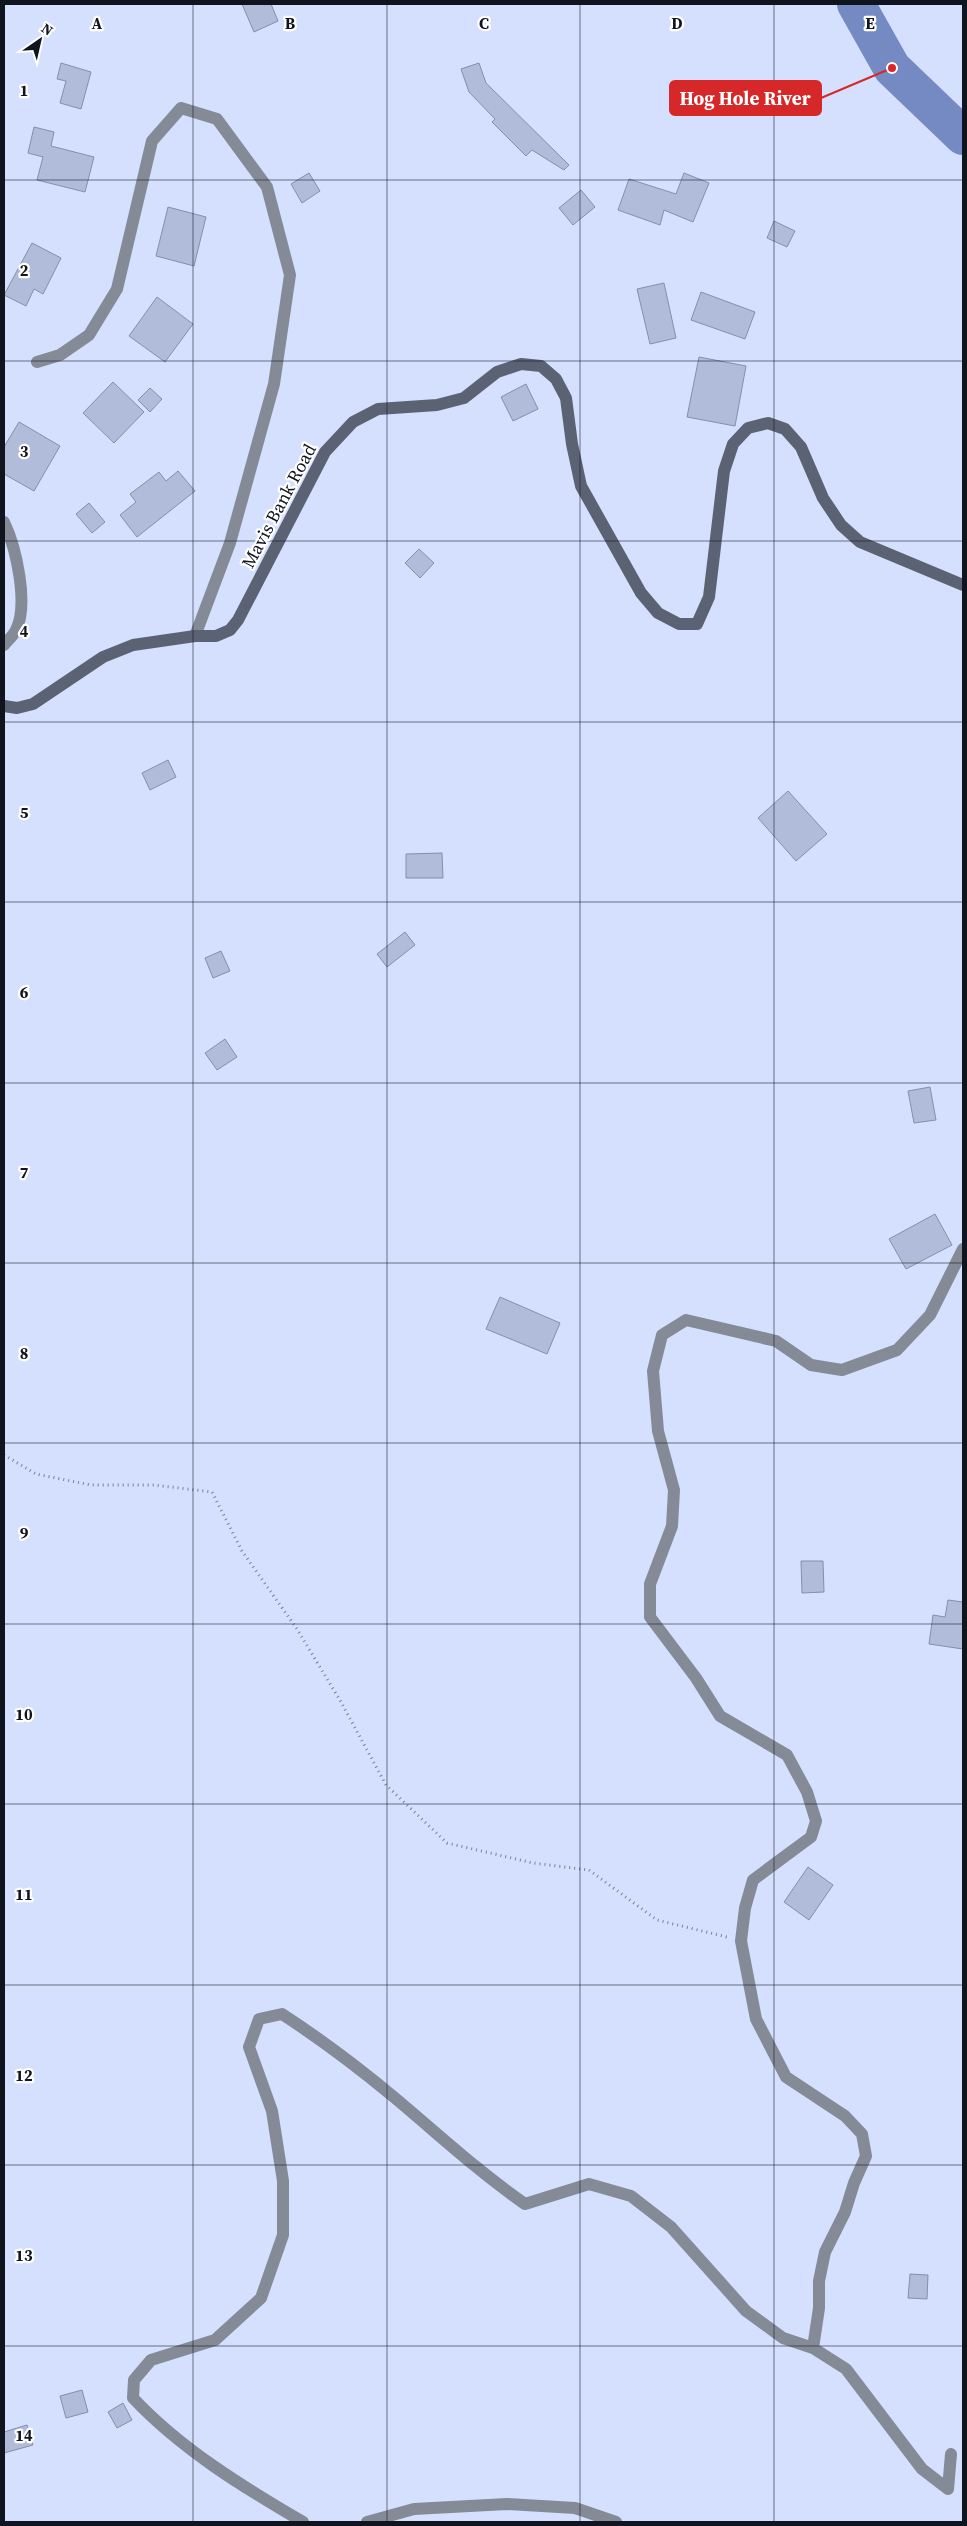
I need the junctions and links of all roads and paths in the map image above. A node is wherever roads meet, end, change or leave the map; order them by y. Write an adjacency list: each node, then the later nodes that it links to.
1 (37, 362): 4 (street)
2 (4, 522): 5 (street)
3 (963, 586): 4 (street, Mavis Bank Road)
4 (195, 636): 6 (street, Mavis Bank Road)
5 (4, 645)
6 (4, 706)
7 (963, 1249): 9 (street)
8 (4, 1455): 9 (path)
9 (741, 1941): 10 (street)
10 (813, 2348): 11 (street); 12 (street)
11 (951, 2454)
12 (303, 2522)
13 (367, 2522): 14 (street)
14 (616, 2522)

